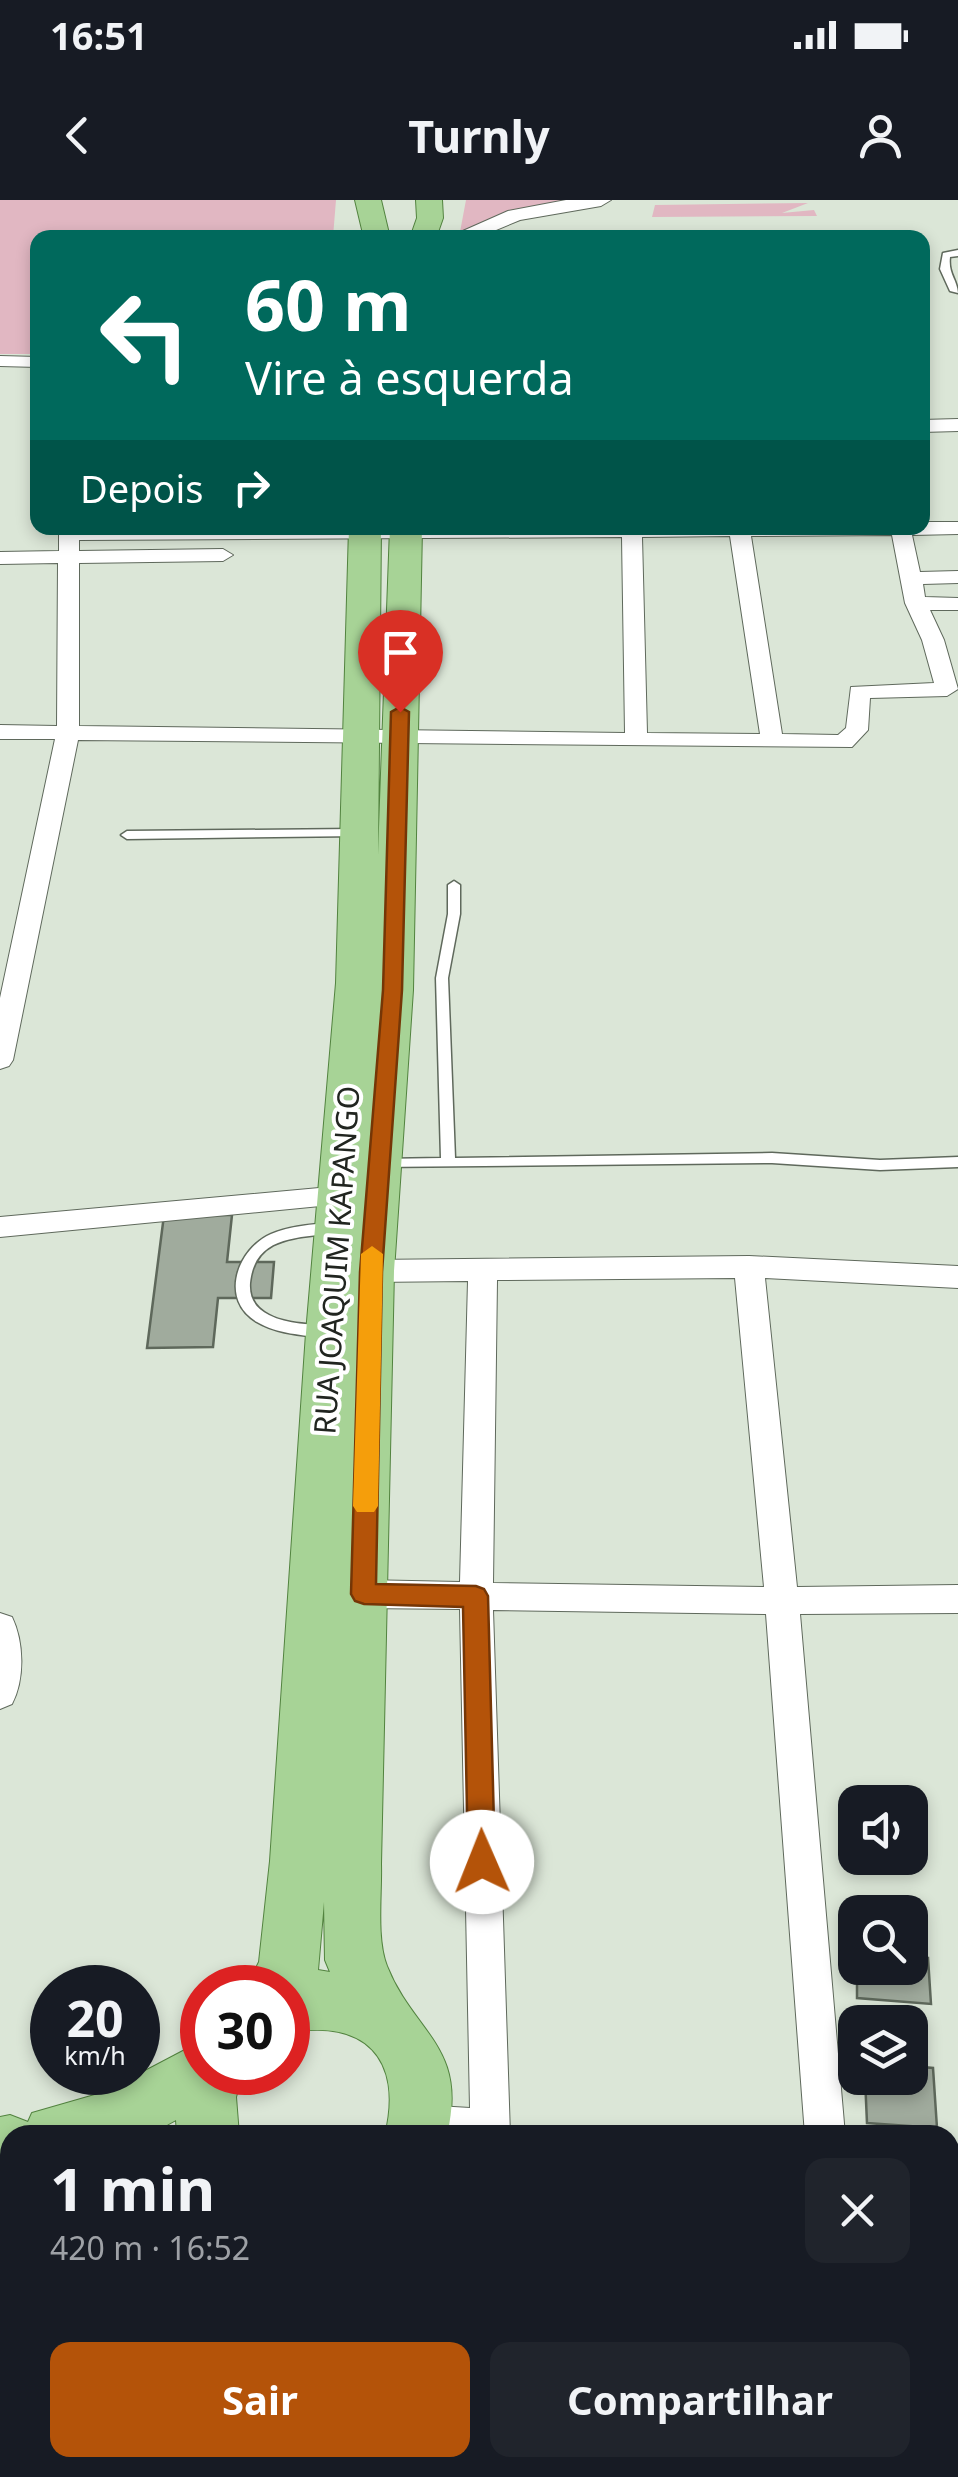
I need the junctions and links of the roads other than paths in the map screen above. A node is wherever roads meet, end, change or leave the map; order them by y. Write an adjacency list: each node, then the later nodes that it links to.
1 (368, 200): 4 (main road)
2 (430, 200): 5 (main road)
3 (601, 200): 6 (street)
4 (375, 230)
5 (426, 230)
6 (478, 230)
7 (958, 253): 8 (lane)
8 (955, 290): 9 (lane)
9 (958, 302)
10 (0, 361): 11 (street)
11 (30, 362)
12 (958, 425): 13 (street)
13 (930, 426)
14 (958, 528): 15 (street)
15 (930, 529)
16 (127, 535): 23 (street)
17 (342, 535): 22 (street)
18 (424, 535): 22 (street)
19 (632, 535): 33 (street)
20 (740, 535): 34 (street)
21 (902, 535): 26 (street)
22 (382, 536): 23 (street); 32 (main road, RUA JOAQUIM KAPANGO)
23 (70, 539): 24 (street); 31 (street)
24 (0, 558)
25 (958, 576): 26 (street)
26 (912, 578): 27 (street)
27 (916, 604): 28 (street); 29 (street)
28 (958, 604)
29 (952, 689): 34 (street)
30 (0, 732): 31 (street)
31 (68, 732): 32 (street); 38 (street)
32 (379, 736): 33 (street); 35 (main road, RUA JOAQUIM KAPANGO); 41 (main road, RUA JOAQUIM KAPANGO)
33 (636, 738): 34 (street)
34 (772, 741)
35 (356, 834): 36 (lane); 42 (main road, RUA JOAQUIM KAPANGO)
36 (127, 835)
37 (454, 884): 40 (lane)
38 (0, 1060)
39 (958, 1162): 40 (lane)
40 (448, 1163): 41 (lane)
41 (378, 1164): 45 (main road, RUA JOAQUIM KAPANGO)
42 (339, 1212): 43 (street); 48 (main road, RUA JOAQUIM KAPANGO); 48 (lane)
43 (0, 1227)
44 (749, 1266): 46 (street); 47 (street); 52 (street)
45 (371, 1272): 46 (street); 49 (main road, RUA JOAQUIM KAPANGO)
46 (483, 1272): 50 (street)
47 (958, 1277)
48 (330, 1332): 55 (main road, RUA JOAQUIM KAPANGO)
49 (364, 1594): 50 (street); 57 (main road, RUA JOAQUIM KAPANGO)
50 (476, 1596): 52 (street); 63 (street)
51 (958, 1599): 52 (street)
52 (782, 1601): 64 (street)
53 (0, 1626): 54 (street)
54 (0, 1694)
55 (289, 1965)
56 (310, 2003): 57 (main road)
57 (379, 2017): 62 (main road)
58 (180, 2084): 60 (main road)
59 (205, 2095): 61 (main road)
60 (95, 2125)
61 (207, 2125)
62 (419, 2125)
63 (489, 2125)
64 (824, 2125)

